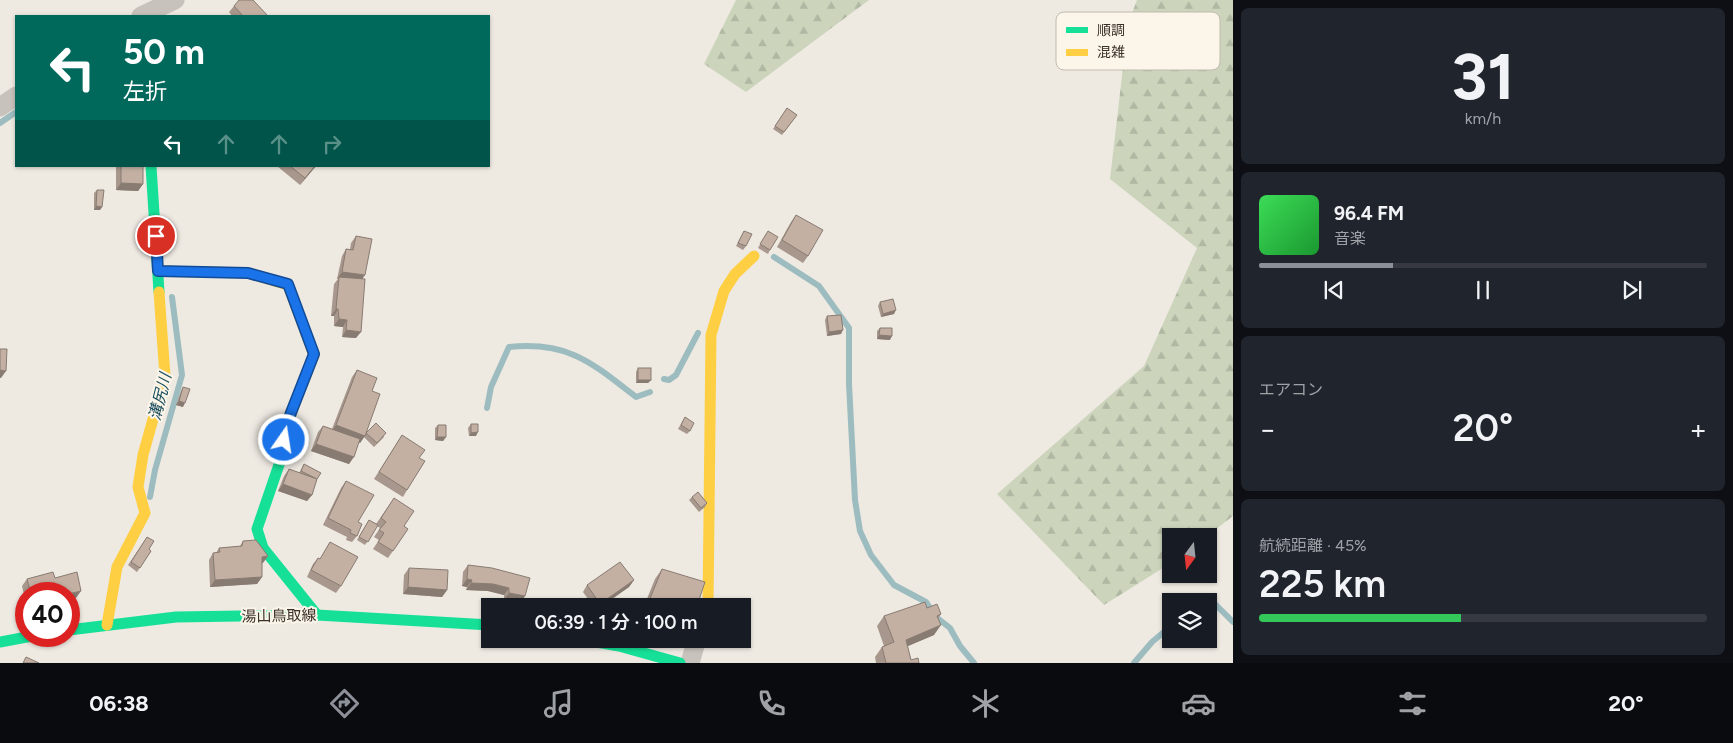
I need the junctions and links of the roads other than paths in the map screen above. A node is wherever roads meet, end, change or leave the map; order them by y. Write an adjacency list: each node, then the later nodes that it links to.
1 (164, 6): 2 (street)
2 (143, 15)
3 (15, 97): 4 (street)
4 (0, 108)
5 (151, 167): 7 (street)
6 (754, 256): 8 (street)
7 (158, 271): 9 (street); 11 (street)
8 (708, 598)
9 (317, 614): 10 (street, 湯山鳥取線); 11 (street, 湯山鳥取線)
10 (481, 623)
11 (106, 625): 12 (street, 湯山鳥取線)
12 (80, 629)
13 (15, 639): 14 (street)
14 (0, 642)
15 (626, 648): 17 (street)
16 (695, 648): 18 (street)
17 (680, 663)
18 (690, 663)

